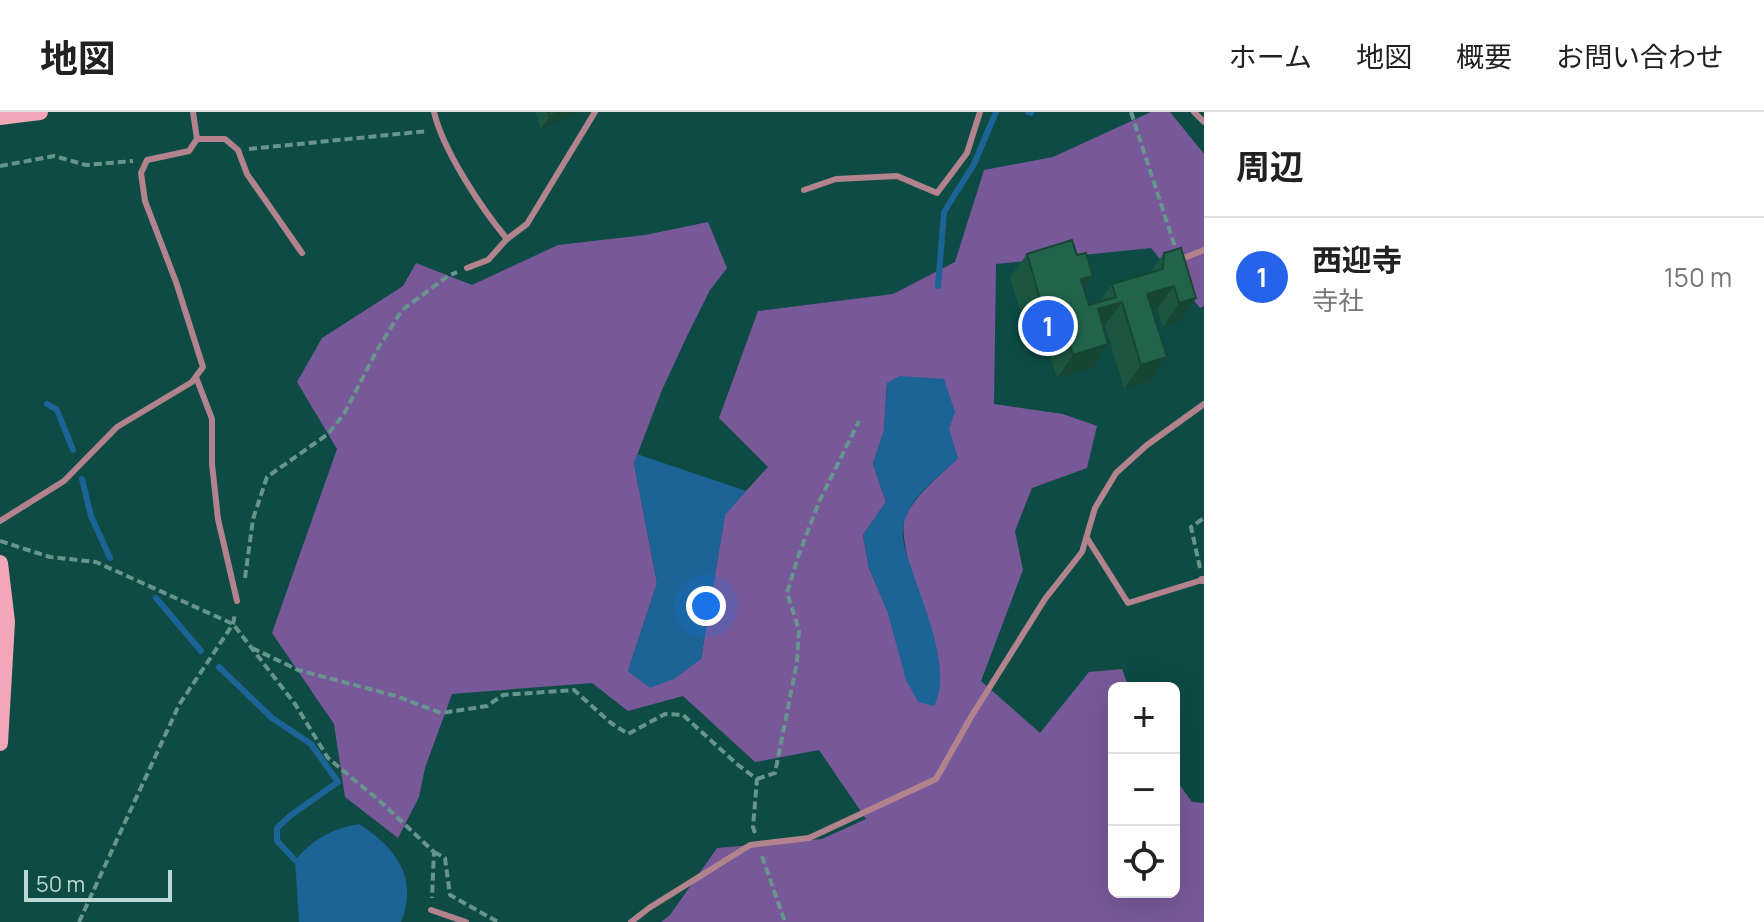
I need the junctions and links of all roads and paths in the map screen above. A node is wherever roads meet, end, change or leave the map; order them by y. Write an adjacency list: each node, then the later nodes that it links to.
1 (40, 112): 8 (main road)
2 (193, 112): 11 (lane)
3 (434, 112): 10 (lane)
4 (595, 112): 16 (lane)
5 (980, 112): 15 (lane)
6 (1131, 112): 19 (path)
7 (1194, 112): 9 (lane)
8 (0, 117)
9 (1204, 122)
10 (438, 129): 12 (path); 16 (lane)
11 (197, 139): 12 (lane); 13 (lane)
12 (238, 150): 18 (lane)
13 (147, 160): 14 (path); 21 (lane)
14 (0, 166)
15 (804, 190)
16 (507, 239): 20 (lane)
17 (1204, 250): 19 (lane)
18 (302, 253)
19 (1179, 260)
20 (467, 268): 30 (path)
21 (196, 377): 25 (lane); 30 (lane)
22 (1204, 404): 26 (lane)
23 (859, 421): 34 (path)
24 (1204, 518): 29 (path)
25 (0, 521)
26 (1087, 538): 29 (lane); 35 (lane)
27 (0, 541): 31 (path)
28 (0, 563): 33 (main road)
29 (1203, 580)
30 (237, 601): 31 (path)
31 (233, 624): 32 (path); 38 (path)
32 (252, 648): 34 (path); 36 (path)
33 (0, 743)
34 (757, 779): 35 (path)
35 (758, 845): 41 (lane); 42 (path)
36 (434, 852): 37 (path); 40 (path)
37 (431, 910): 39 (lane)
38 (79, 922)
39 (466, 922)
40 (498, 922)
41 (631, 922)
42 (785, 922)

